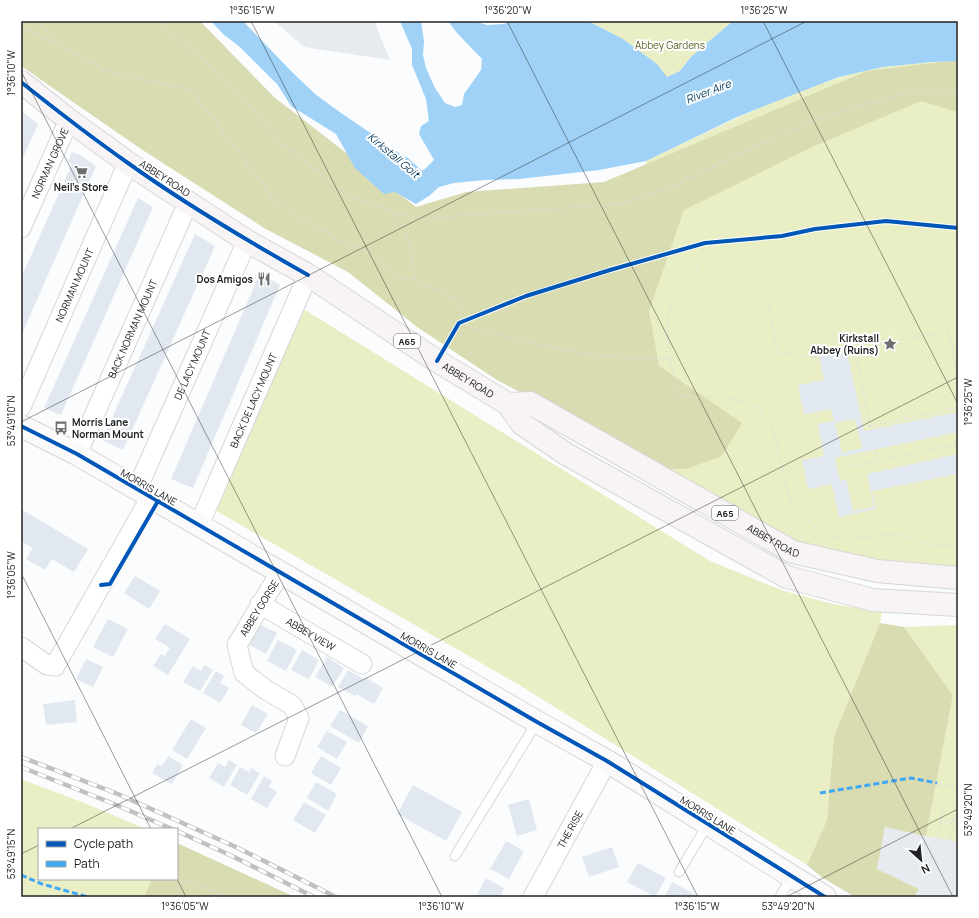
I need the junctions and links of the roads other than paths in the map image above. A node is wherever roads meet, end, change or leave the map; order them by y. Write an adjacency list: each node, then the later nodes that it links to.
1 (21, 82): 2 (main road, ABBEY ROAD / A65)
2 (70, 120): 3 (main road, ABBEY ROAD / A65); 5 (street, NORMAN GROVE)
3 (128, 163): 4 (main road, ABBEY ROAD / A65); 9 (street, NORMAN MOUNT)
4 (188, 203): 6 (main road, ABBEY ROAD / A65); 11 (street, BACK NORMAN MOUNT)
5 (21, 228)
6 (247, 241): 7 (main road, ABBEY ROAD / A65); 12 (street, DE LACY MOUNT)
7 (308, 275): 8 (main road, ABBEY ROAD / A65); 13 (street, BACK DE LACY MOUNT)
8 (508, 404): 15 (main road, ABBEY ROAD / A65); 17 (main road, A65)
9 (21, 407)
10 (21, 426): 11 (street, MORRIS LANE)
11 (77, 454): 12 (street, MORRIS LANE)
12 (144, 493): 13 (street, MORRIS LANE); 18 (street, DE LACY MOUNT)
13 (199, 525): 14 (street, MORRIS LANE)
14 (280, 573): 16 (street, ABBEY GORSE); 20 (street, MORRIS LANE)
15 (958, 578)
16 (260, 604): 19 (street, ABBEY VIEW); 21 (street, ABBEY GORSE)
17 (958, 605)
18 (21, 647)
19 (362, 664)
20 (537, 722): 22 (street, MORRIS LANE); 24 (lane)
21 (285, 756)
22 (607, 760): 23 (street, MORRIS LANE); 27 (street, THE RISE)
23 (708, 824): 25 (lane); 26 (street, MORRIS LANE)
24 (455, 856)
25 (679, 872)
26 (792, 876): 28 (lane); 29 (street, MORRIS LANE)
27 (533, 897)
28 (780, 897)
29 (824, 897)

